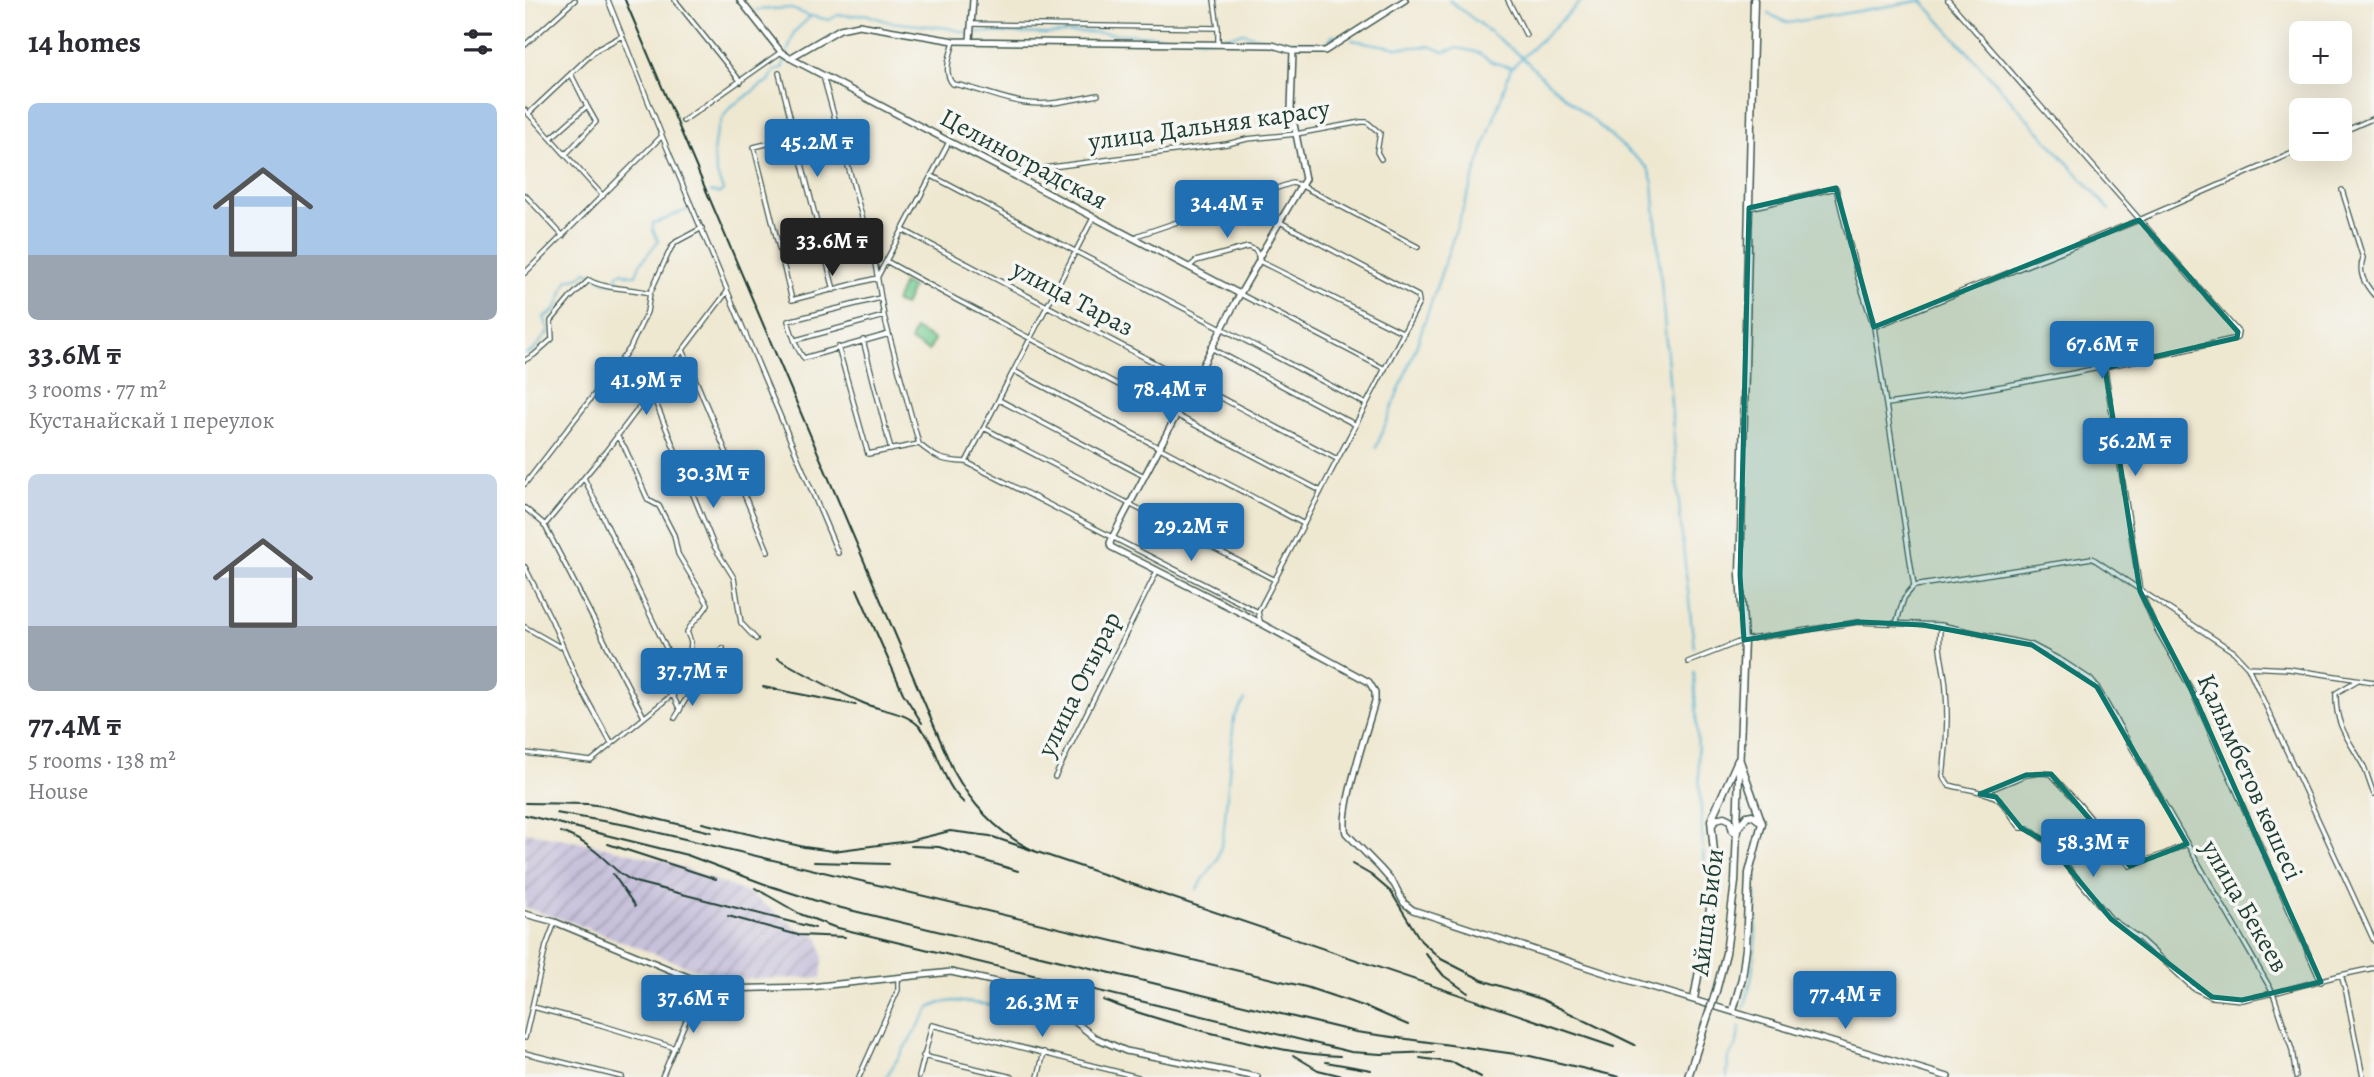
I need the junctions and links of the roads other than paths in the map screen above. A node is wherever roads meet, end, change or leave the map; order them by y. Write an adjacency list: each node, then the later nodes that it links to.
1 (575, 0): 17 (street)
2 (608, 0): 14 (street)
3 (675, 0): 24 (street)
4 (740, 0): 19 (street)
5 (973, 0): 12 (street)
6 (1214, 0): 11 (street)
7 (1405, 0): 18 (street)
8 (1508, 0): 13 (street)
9 (1754, 0): 46 (main road, Айша Биби)
10 (1948, 0): 48 (street)
11 (1218, 30): 12 (street); 16 (street)
12 (971, 32): 15 (street); 16 (street)
13 (1526, 35)
14 (622, 36): 21 (street); 33 (street)
15 (954, 41): 20 (street); 25 (street)
16 (1218, 44): 18 (street)
17 (525, 45)
18 (1293, 51): 32 (street)
19 (781, 52): 20 (street, Целиноградская); 24 (street)
20 (790, 58): 23 (street, Целиноградская)
21 (571, 74): 26 (street); 27 (street)
22 (779, 74): 34 (street)
23 (823, 75): 30 (street); 36 (street, Целиноградская)
24 (741, 82): 29 (street)
25 (1098, 95)
26 (587, 106): 35 (street); 37 (street)
27 (526, 112): 35 (street)
28 (2374, 118): 31 (street)
29 (683, 121)
30 (837, 127): 34 (street); 60 (street)
31 (2352, 128)
32 (1296, 134): 39 (street, улица Дальняя карасу); 41 (street, улица Дальняя карасу); 42 (street)
33 (662, 136): 45 (street); 50 (street)
34 (795, 137): 61 (street); 61 (street)
35 (551, 138): 37 (street)
36 (949, 142): 40 (street); 41 (street, Целиноградская)
37 (566, 154): 45 (street)
38 (2289, 155): 48 (street)
39 (1381, 159)
40 (932, 176): 51 (street); 55 (street)
41 (1014, 176): 47 (street, Целиноградская)
42 (1301, 185): 49 (street); 53 (street); 54 (street)
43 (2342, 190): 65 (street)
44 (525, 195): 52 (street)
45 (603, 196): 52 (street)
46 (1749, 208): 69 (street); 119 (main road, Айша Биби)
47 (1093, 218): 53 (street, Целиноградская); 55 (street)
48 (2139, 220): 69 (street); 80 (street)
49 (1279, 222): 56 (street); 71 (street)
50 (702, 228): 62 (street); 63 (street)
51 (903, 230): 57 (street); 67 (street, улица Тараз)
52 (563, 236): 59 (street)
53 (1134, 239): 58 (street, Целиноградская)
54 (1418, 247)
55 (1076, 251): 67 (street); 70 (street)
56 (1259, 259): 58 (street); 64 (street); 71 (street)
57 (886, 261): 60 (street); 73 (street)
58 (1188, 267): 64 (street, Целиноградская)
59 (525, 273)
60 (877, 278): 61 (street); 66 (street)
61 (834, 290)
62 (727, 292): 78 (street); 107 (street)
63 (650, 293): 79 (street); 99 (street)
64 (1240, 294): 70 (street); 81 (street)
65 (2374, 295)
66 (880, 298): 68 (street); 74 (street)
67 (1047, 307): 73 (street); 83 (street, улица Тараз)
68 (884, 316): 72 (street); 74 (street)
69 (1874, 327): 87 (street)
70 (1222, 328): 77 (street); 86 (street)
71 (1403, 333): 81 (street)
72 (889, 334): 75 (street); 92 (street)
73 (1031, 338): 82 (street); 88 (street)
74 (796, 340): 76 (street)
75 (863, 340): 76 (street); 94 (street)
76 (838, 347): 94 (street)
77 (1211, 348): 83 (street); 89 (street)
78 (683, 350): 84 (street); 106 (street)
79 (525, 360)
80 (2105, 368): 87 (street); 112 (street, Қалымбетов көшесі)
81 (1385, 369): 86 (street)
82 (1014, 371): 85 (street); 93 (street)
83 (1193, 383): 88 (street); 95 (street, улица Тараз)
84 (651, 391): 91 (street); 118 (street)
85 (999, 400): 90 (street); 97 (street)
86 (1366, 404): 89 (street)
87 (1887, 404): 111 (street)
88 (1176, 415): 93 (street); 100 (street)
89 (1356, 425): 95 (street)
90 (984, 428): 96 (street); 101 (street)
91 (617, 436): 98 (street); 124 (street)
92 (919, 444): 94 (street); 96 (street)
93 (1160, 447): 97 (street); 103 (street)
94 (891, 450)
95 (1338, 459): 100 (street)
96 (966, 462): 105 (street)
97 (1145, 476): 101 (street)
98 (584, 478): 104 (street); 127 (street)
99 (525, 484)
100 (1321, 491): 103 (street)
101 (1130, 505): 105 (street); 110 (street)
102 (525, 508): 104 (street)
103 (1304, 524): 110 (street)
104 (544, 526): 130 (street)
105 (1113, 536): 109 (street); 113 (street)
106 (768, 551)
107 (838, 553)
108 (525, 567): 120 (street)
109 (1157, 571): 114 (street); 135 (street, улица Отырар)
110 (1275, 580): 113 (street)
111 (1914, 586): 112 (street); 115 (street)
112 (2140, 591): 123 (street); 148 (street, Қалымбетов көшесі)
113 (1258, 612): 114 (street)
114 (1260, 623): 151 (street)
115 (1896, 624): 116 (street); 119 (street)
116 (1941, 625): 136 (street); 141 (street, улица Бекеев)
117 (525, 627): 120 (street)
118 (756, 639)
119 (1744, 640): 122 (street); 134 (main road, Айша Биби)
120 (562, 648): 132 (street)
121 (723, 648): 124 (street)
122 (1688, 662)
123 (2248, 667): 125 (street); 144 (street)
124 (688, 678): 127 (street)
125 (2358, 680): 126 (street); 137 (street)
126 (2374, 682)
127 (684, 685): 128 (street); 129 (street)
128 (672, 695): 129 (street); 130 (street)
129 (680, 710): 131 (street)
130 (644, 717): 132 (street)
131 (675, 718)
132 (611, 743): 133 (street)
133 (525, 753)
134 (1739, 758): 138 (main road); 139 (main road); 140 (main road, Айша Биби)
135 (1055, 777)
136 (1980, 794): 141 (street); 150 (street)
137 (2374, 794)
138 (1762, 823): 140 (main road); 153 (main road)
139 (1711, 827): 140 (main road); 151 (main road)
140 (1735, 838): 168 (main road, Айша Биби, bridge)
141 (2187, 844): 150 (street, улица Бекеев)
142 (525, 915): 143 (street)
143 (555, 922): 149 (street); 152 (street)
144 (2374, 941)
145 (2374, 968): 146 (street, улица Бекеев)
146 (2341, 975): 148 (street, улица Бекеев); 171 (street)
147 (898, 979): 149 (street); 159 (street); 162 (street)
148 (2321, 982): 150 (street, улица Бекеев)
149 (702, 984): 155 (street)
150 (2273, 993): 170 (street)
151 (1693, 999): 153 (street)
152 (533, 1007): 154 (street); 155 (street)
153 (1733, 1011): 169 (street)
154 (525, 1038)
155 (675, 1048): 161 (street)
156 (1044, 1052): 158 (street); 165 (street); 166 (street)
157 (525, 1053): 160 (street)
158 (923, 1056): 163 (street); 164 (street)
159 (1229, 1074): 167 (street)
160 (622, 1077)
161 (662, 1077)
162 (859, 1077)
163 (919, 1077)
164 (1012, 1077)
165 (1038, 1077)
166 (1138, 1077)
167 (1257, 1077)
168 (1688, 1077)
169 (1948, 1077)
170 (2296, 1077)
171 (2363, 1077)

